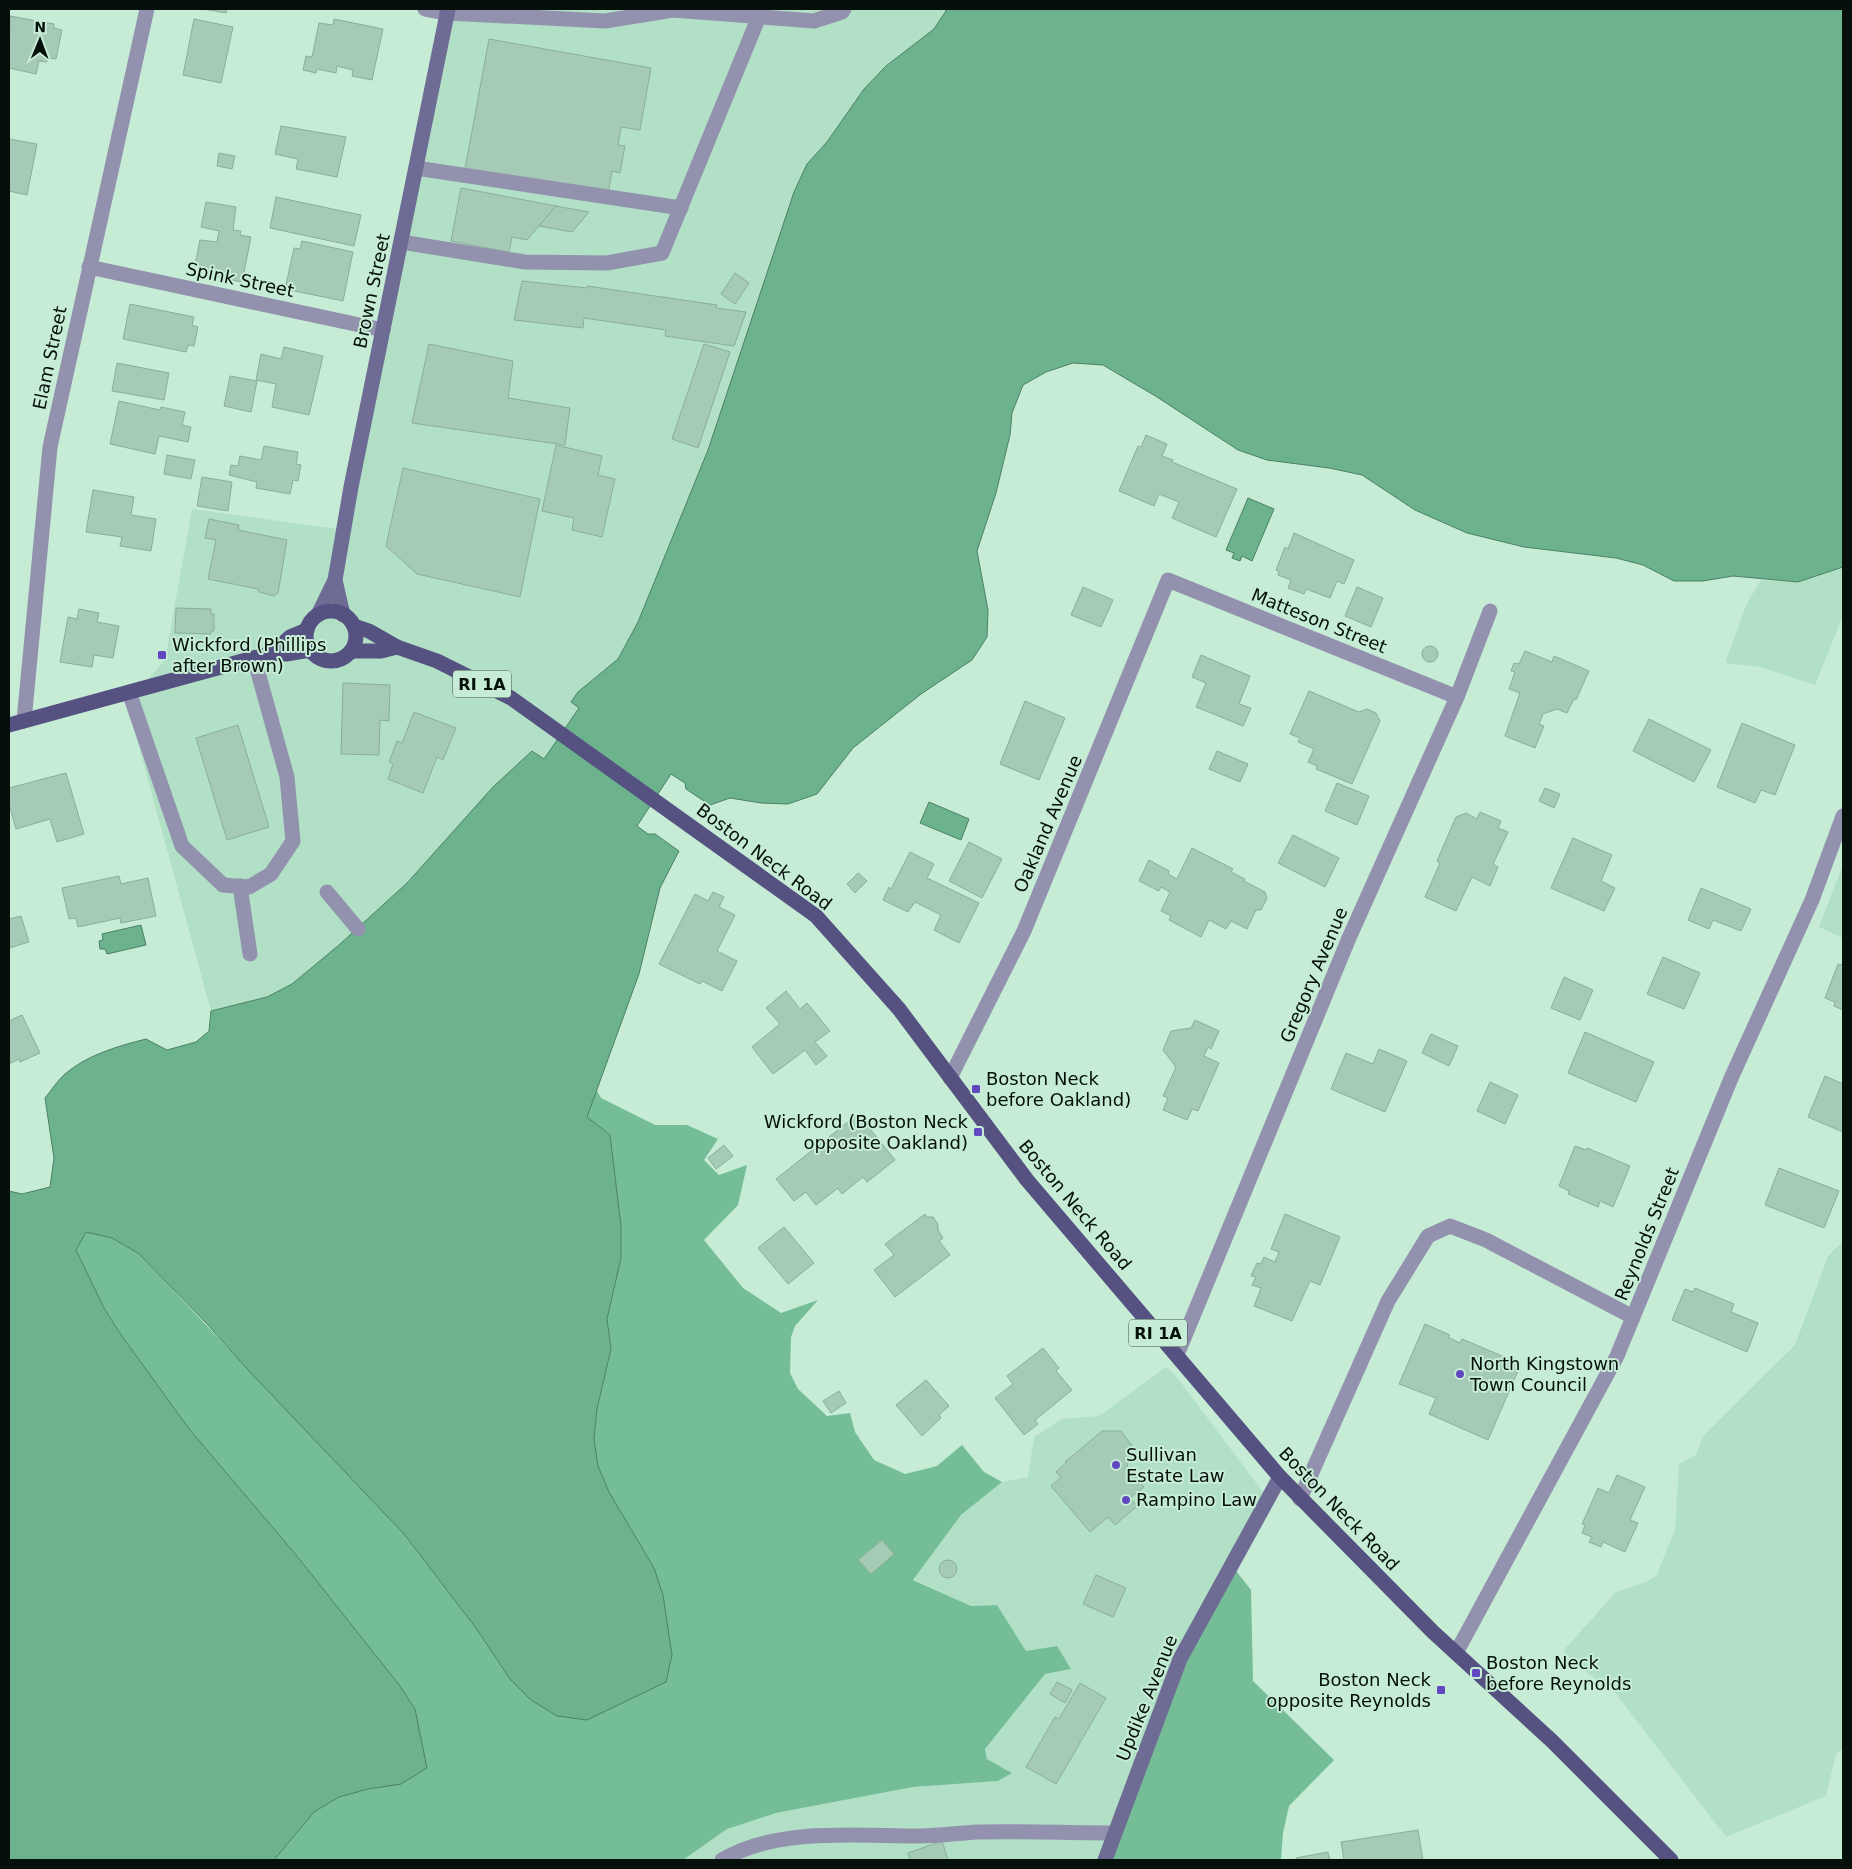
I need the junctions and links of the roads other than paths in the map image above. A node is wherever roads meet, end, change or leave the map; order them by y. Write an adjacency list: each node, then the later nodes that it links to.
1 (147, 9): 9 (street, Elam Street)
2 (425, 9): 4 (street)
3 (844, 9): 5 (street)
4 (448, 11): 5 (street); 6 (main road, Brown Street)
5 (759, 13): 7 (street)
6 (416, 168): 7 (street); 8 (main road, Brown Street)
7 (681, 208): 8 (street)
8 (401, 242): 10 (main road, Brown Street)
9 (89, 267): 10 (street, Spink Street); 25 (street, Elam Street)
10 (383, 330): 11 (main road, Brown Street)
11 (335, 580): 14 (main road, Brown Street); 15 (main road, Brown Street)
12 (1168, 580): 24 (street, Matteson Street); 32 (street, Oakland Avenue)
13 (1490, 611): 24 (street, Gregory Avenue)
14 (342, 614): 15 (main road); 16 (main road)
15 (318, 615): 17 (main road)
16 (354, 626): 18 (main road, Boston Neck Road / RI 1A); 20 (main road)
17 (307, 630): 19 (main road); 21 (main road)
18 (397, 647): 20 (main road, Boston Neck Road / RI 1A); 32 (main road, Boston Neck Road / RI 1A)
19 (310, 650): 20 (main road); 21 (main road)
20 (351, 651)
21 (272, 653): 22 (main road)
22 (254, 658): 23 (main road); 28 (street)
23 (129, 692): 25 (main road); 28 (street)
24 (1456, 697): 34 (street, Gregory Avenue)
25 (24, 721): 26 (main road)
26 (9, 725)
27 (1843, 816): 33 (street, Reynolds Street)
28 (240, 886): 31 (street)
29 (327, 892): 30 (street)
30 (358, 928)
31 (250, 954)
32 (950, 1078): 34 (main road, Boston Neck Road / RI 1A)
33 (1633, 1317): 36 (street); 37 (street, Reynolds Street)
34 (1177, 1355): 35 (main road, Boston Neck Road / RI 1A)
35 (1280, 1476): 36 (main road, Boston Neck Road / RI 1A); 38 (main road, Updike Avenue)
36 (1300, 1499): 37 (main road, Boston Neck Road / RI 1A)
37 (1456, 1653): 41 (main road, Boston Neck Road / RI 1A)
38 (1115, 1834): 39 (street); 40 (main road, Updike Avenue)
39 (722, 1860)
40 (1105, 1860)
41 (1671, 1860)

